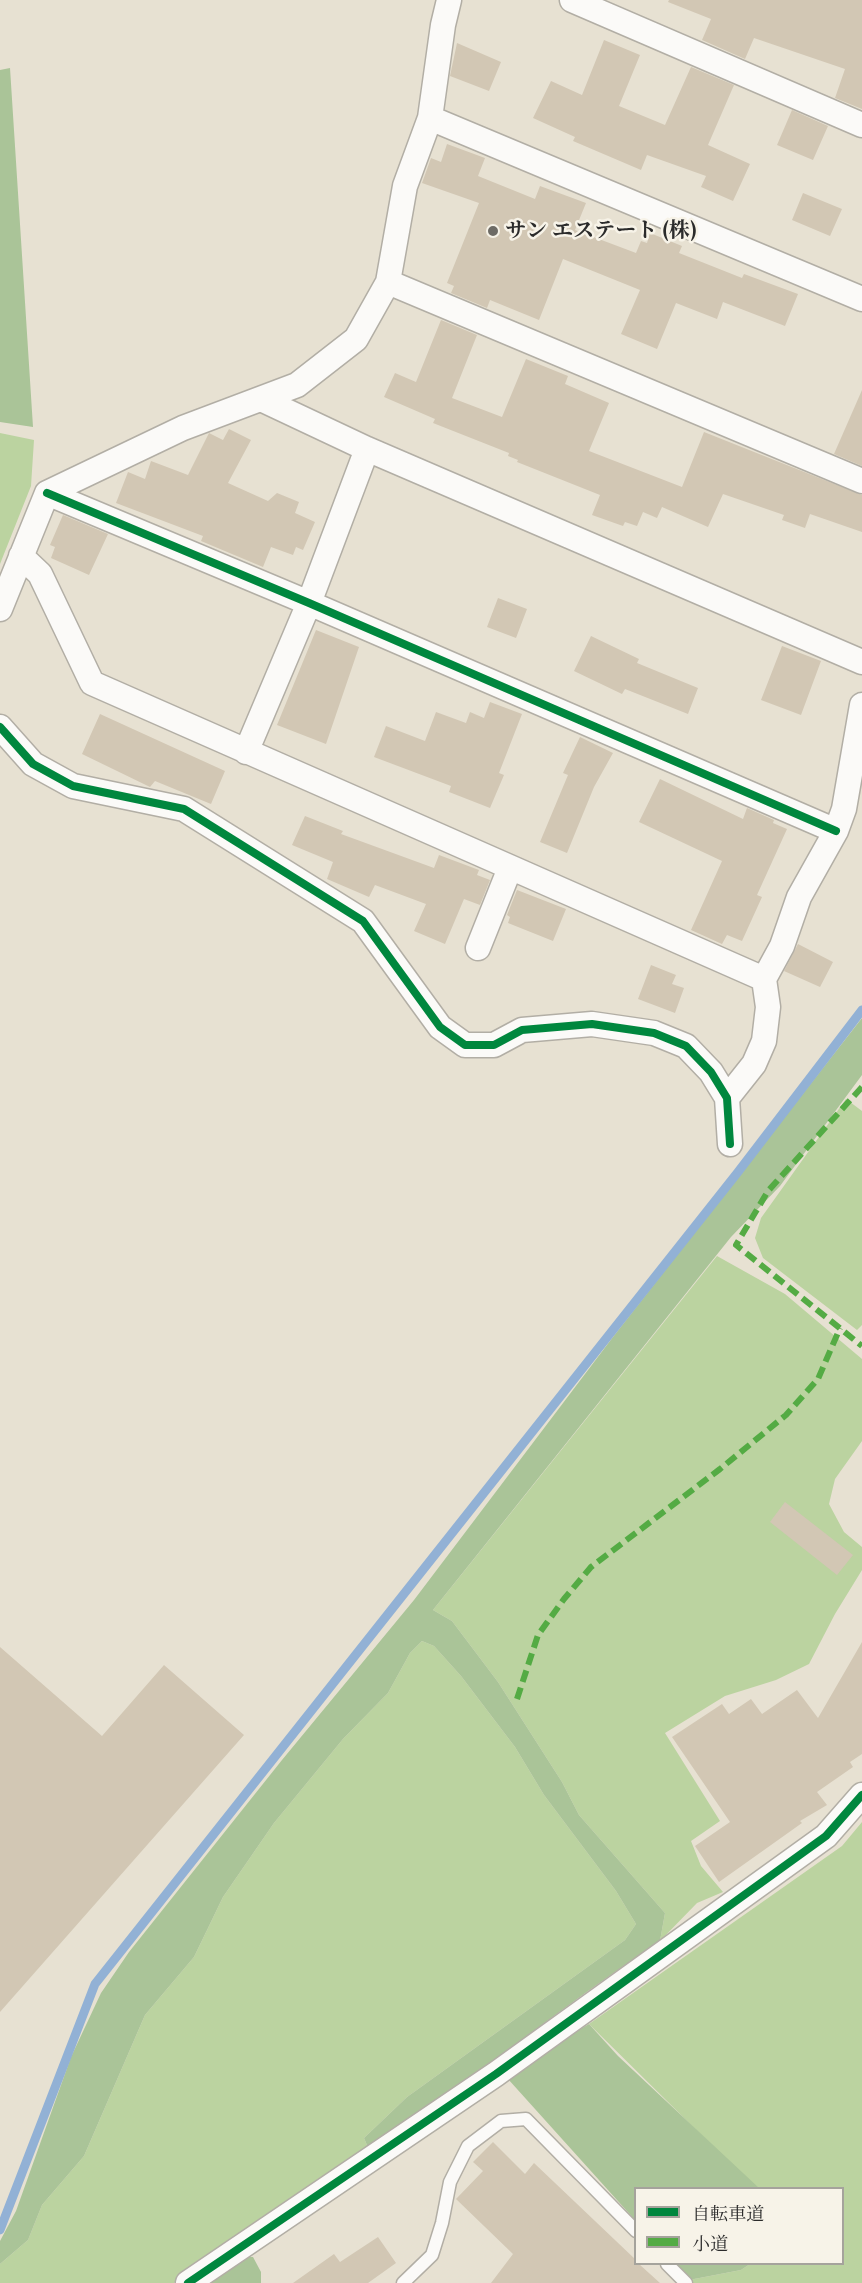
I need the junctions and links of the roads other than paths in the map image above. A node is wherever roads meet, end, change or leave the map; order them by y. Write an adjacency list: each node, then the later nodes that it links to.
1 (449, 0): 3 (street)
2 (572, 0): 4 (street)
3 (430, 118): 5 (street); 6 (street)
4 (862, 125)
5 (388, 282): 7 (street); 9 (street)
6 (862, 299)
7 (262, 399): 8 (street); 10 (street)
8 (367, 449): 12 (street); 14 (street)
9 (862, 481)
10 (47, 494): 11 (street); 12 (street)
11 (21, 556): 13 (street); 17 (street)
12 (309, 603): 17 (street); 18 (street)
13 (0, 609)
14 (862, 662)
15 (862, 705): 18 (street)
16 (0, 727): 22 (street)
17 (246, 752): 19 (street)
18 (836, 831): 21 (street)
19 (510, 868): 20 (street); 21 (street)
20 (478, 948)
21 (764, 979): 22 (street)
22 (728, 1098): 23 (street)
23 (730, 1144)
24 (862, 1795): 28 (street)
25 (634, 2229): 27 (lane)
26 (668, 2265): 29 (lane)
27 (410, 2281)
28 (188, 2283)
29 (686, 2283)

